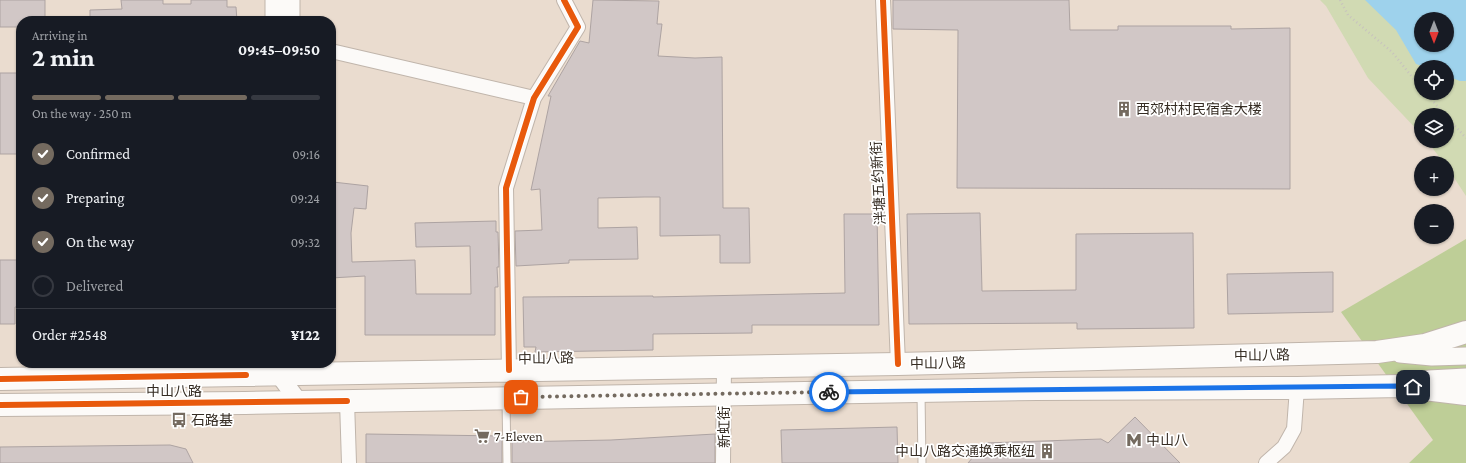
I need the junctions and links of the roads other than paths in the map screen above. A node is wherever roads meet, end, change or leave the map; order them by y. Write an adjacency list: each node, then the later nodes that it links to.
1 (274, 0): 5 (street)
2 (291, 0): 6 (street)
3 (564, 0): 8 (street)
4 (883, 0): 12 (street, 泮塘五约新街)
5 (274, 16)
6 (291, 16)
7 (336, 52): 8 (street)
8 (534, 98): 16 (street)
9 (1466, 332): 10 (main road, 中山八路)
10 (1377, 352): 11 (street); 12 (main road, 中山八路)
11 (1466, 356)
12 (898, 364): 13 (main road, 中山八路)
13 (724, 366): 16 (main road, 中山八路); 22 (street, 新虹街)
14 (252, 369): 15 (main road, 中山八路); 18 (main road, 中山八路)
15 (287, 369): 16 (main road, 中山八路); 26 (street)
16 (509, 370)
17 (1466, 376): 19 (street)
18 (0, 379)
19 (1400, 386): 20 (main road, 中山八路); 23 (main road, 中山八路)
20 (1297, 388): 21 (main road, 中山八路); 32 (street)
21 (921, 391): 22 (main road, 中山八路); 31 (lane)
22 (724, 393): 24 (main road, 中山八路); 30 (street, 新虹街)
23 (1466, 394)
24 (506, 398): 25 (main road, 中山八路); 29 (lane)
25 (347, 401): 26 (main road, 中山八路); 28 (street)
26 (299, 402): 27 (main road, 中山八路)
27 (0, 405)
28 (349, 463)
29 (507, 463)
30 (723, 463)
31 (922, 463)
32 (1266, 463)

